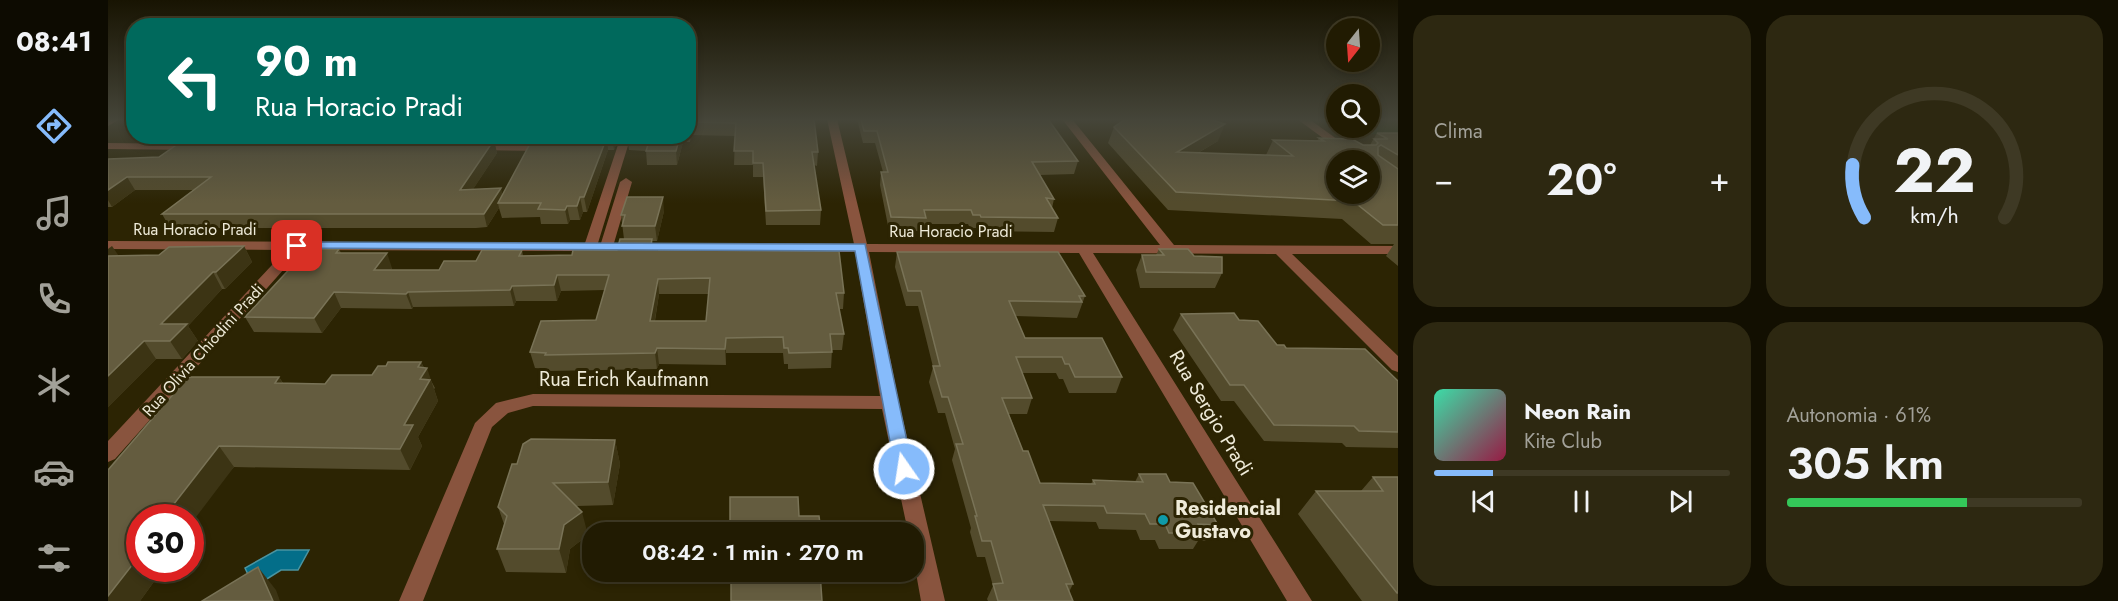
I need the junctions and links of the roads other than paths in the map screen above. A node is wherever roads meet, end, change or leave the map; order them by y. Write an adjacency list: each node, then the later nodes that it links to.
1 (622, 147): 9 (street)
2 (838, 147): 11 (street)
3 (1089, 147): 13 (street)
4 (464, 148): 5 (street)
5 (563, 148)
6 (626, 182): 10 (street)
7 (108, 245): 8 (street, Rua Horacio Pradi)
8 (297, 246): 9 (street, Rua Horacio Pradi); 18 (street, Rua Olivia Chiodini Pradi)
9 (590, 247): 10 (street, Rua Horacio Pradi)
10 (606, 247): 11 (street, Rua Horacio Pradi)
11 (861, 247): 12 (street, Rua Horacio Pradi); 17 (street)
12 (1083, 248): 13 (street, Rua Horacio Pradi); 21 (street, Rua Sergio Pradi)
13 (1169, 248): 14 (street, Rua Horacio Pradi)
14 (1279, 249): 15 (street, Rua Horacio Pradi); 16 (street)
15 (1398, 249)
16 (1398, 366)
17 (890, 403): 19 (street, Rua Erich Kaufmann); 20 (street)
18 (108, 454)
19 (411, 601)
20 (933, 601)
21 (1300, 601)

